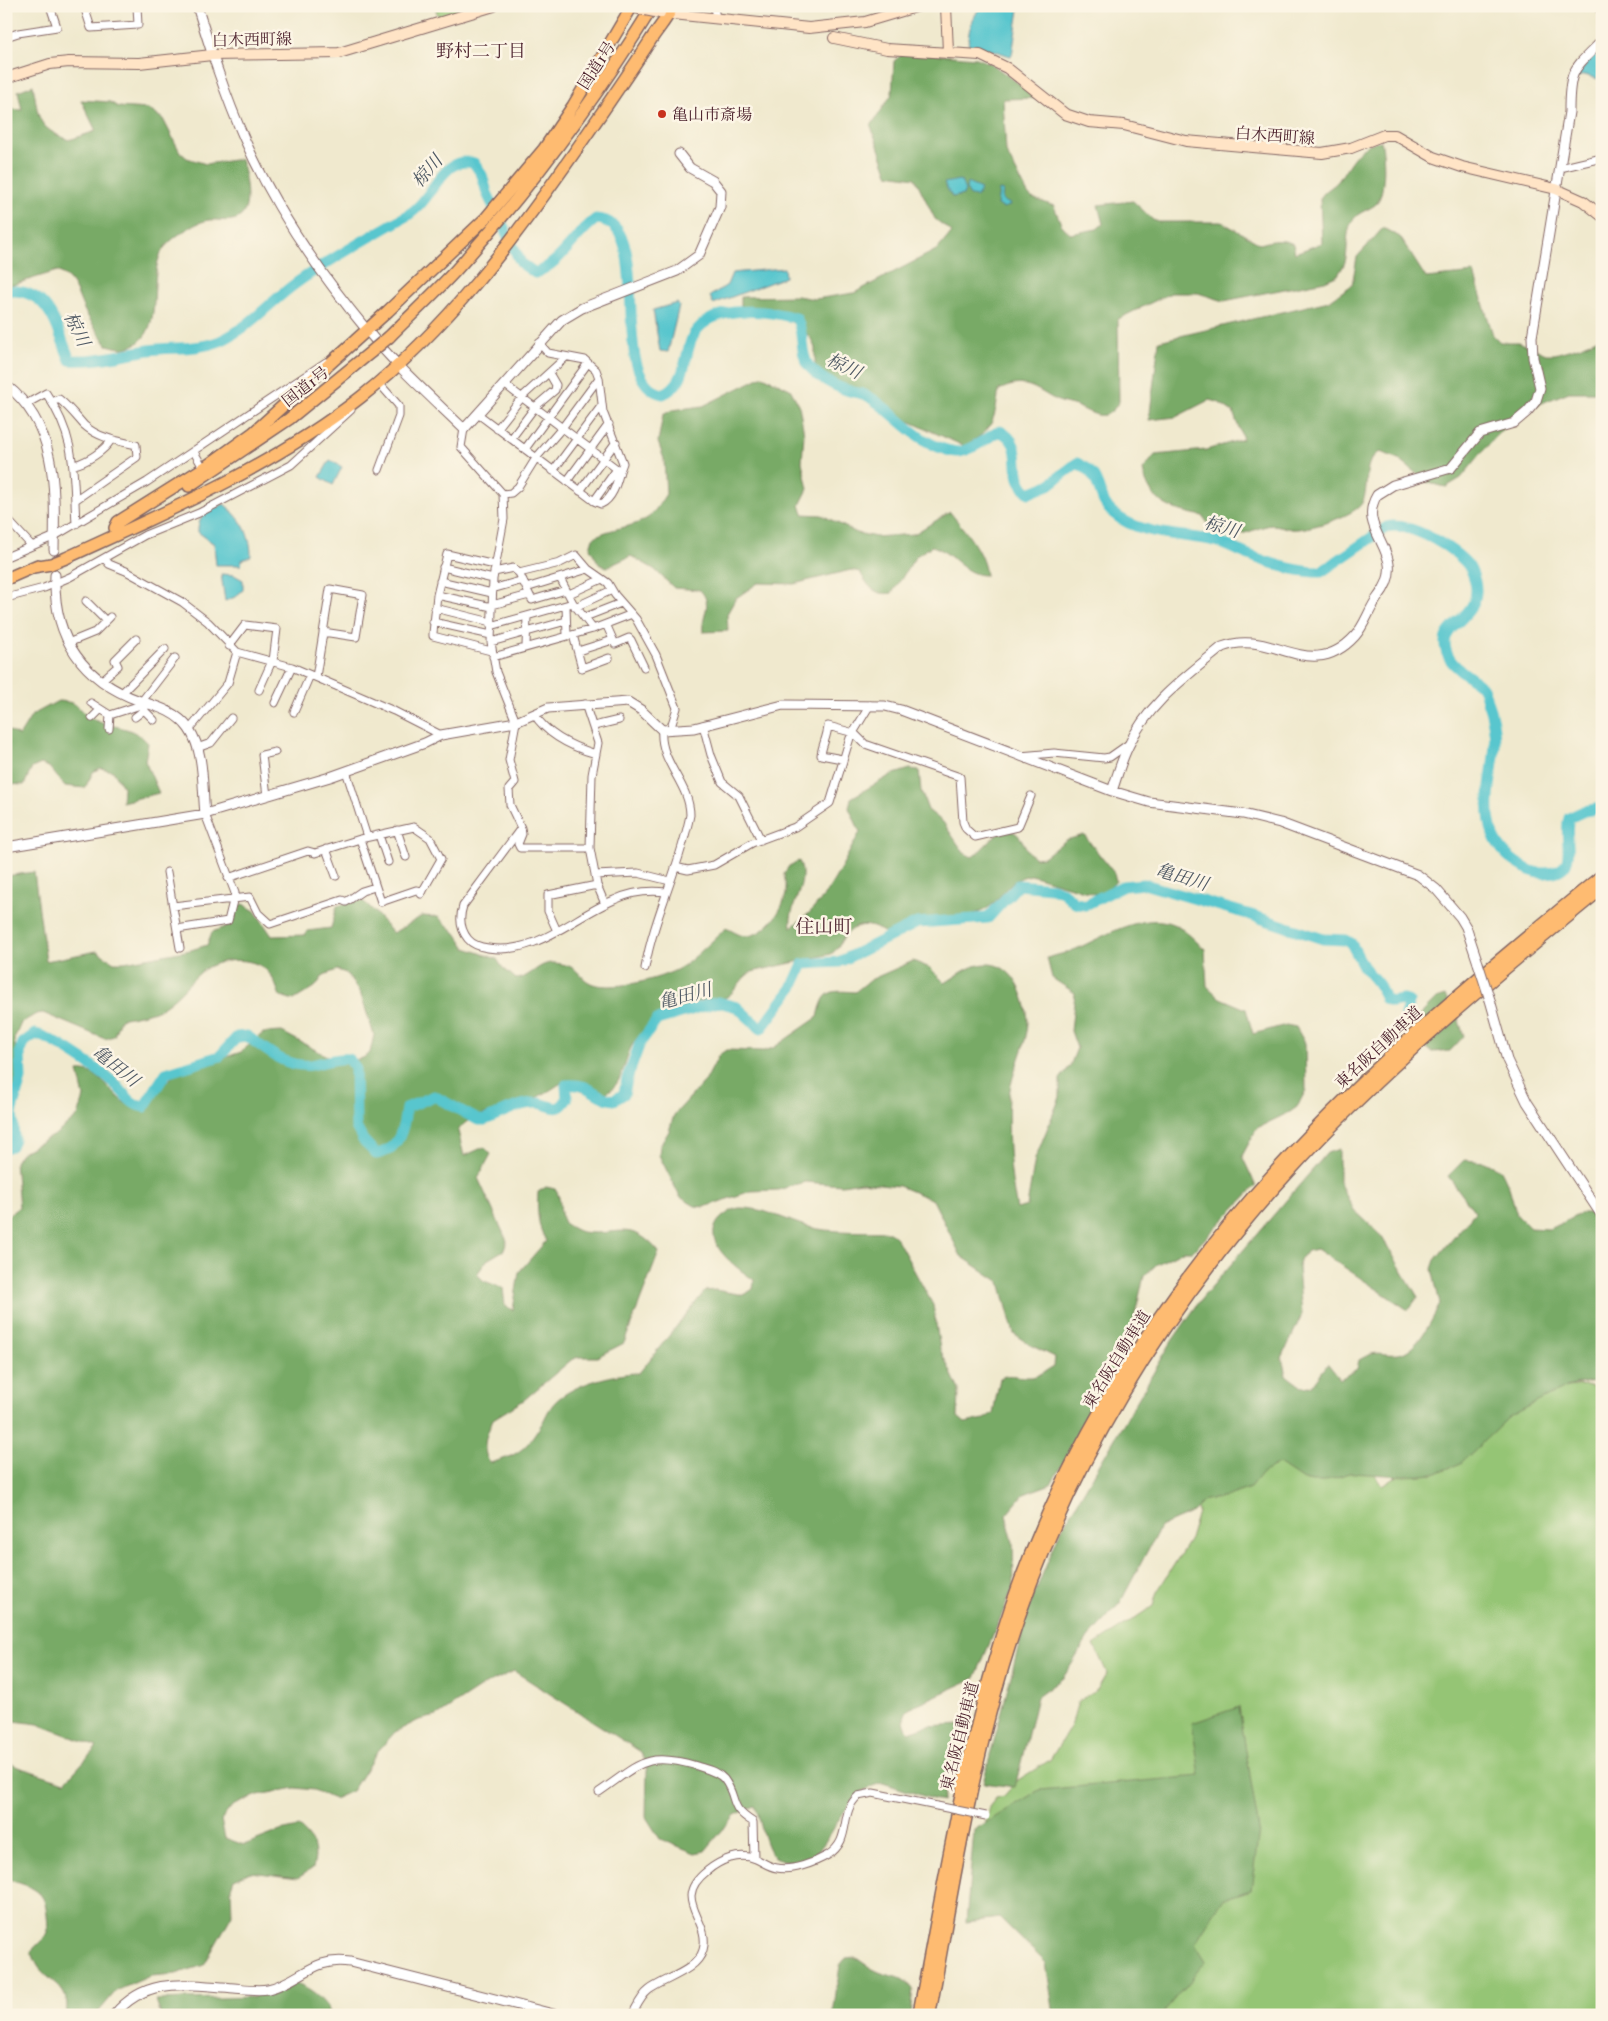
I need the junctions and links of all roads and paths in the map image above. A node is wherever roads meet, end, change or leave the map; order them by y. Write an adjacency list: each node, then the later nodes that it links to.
1 (50, 6): 14 (street)
2 (84, 6): 3 (street)
3 (137, 6)
4 (197, 6): 18 (street)
5 (494, 6): 18 (main road, 白木西町線)
6 (714, 6): 13 (street)
7 (919, 6): 13 (main road)
8 (946, 6): 17 (main road)
9 (1598, 6): 12 (street)
10 (634, 7): 11 (main road, bridge); 20 (highway, 国道1号); 21 (highway)
11 (664, 10): 13 (main road); 20 (highway, 国道1号); 32 (highway)
12 (1602, 11)
13 (716, 18)
14 (6, 37)
15 (834, 38): 17 (main road, 白木西町線)
16 (1602, 41): 24 (street)
17 (948, 52): 25 (main road, 白木西町線)
18 (212, 54): 19 (main road, 白木西町線); 27 (street)
19 (6, 78)
20 (563, 140): 21 (highway, 国道1号)
21 (548, 152): 27 (highway); 72 (highway, 国道1号, bridge)
22 (679, 154): 28 (street)
23 (1602, 158): 24 (street)
24 (1560, 168): 25 (street)
25 (1556, 189): 26 (main road, 白木西町線); 151 (street)
26 (1602, 216)
27 (367, 330): 29 (highway); 32 (street)
28 (540, 343): 30 (street); 36 (street)
29 (335, 357): 56 (street); 72 (highway)
30 (566, 357): 31 (street); 33 (street)
31 (588, 362): 34 (street); 45 (street)
32 (399, 365): 35 (highway); 48 (street)
33 (548, 373): 39 (street); 43 (street)
34 (599, 378): 42 (street); 47 (street)
35 (378, 382): 38 (highway); 61 (street)
36 (504, 384): 39 (street); 44 (street)
37 (6, 385): 41 (street)
38 (362, 396): 68 (street); 78 (highway)
39 (522, 397): 43 (street); 49 (street)
40 (52, 402): 41 (street); 52 (street); 60 (street)
41 (26, 404): 73 (street)
42 (602, 405): 46 (street); 50 (street)
43 (535, 407): 45 (street); 51 (street)
44 (478, 414): 48 (street); 49 (street)
45 (548, 417): 47 (street); 55 (street)
46 (608, 424): 53 (street); 54 (street)
47 (562, 428): 50 (street); 57 (street)
48 (464, 429): 67 (street)
49 (497, 429): 51 (street)
50 (577, 438): 54 (street); 63 (street)
51 (511, 439): 55 (street)
52 (111, 440): 60 (street); 69 (street)
53 (616, 442): 58 (street); 62 (street)
54 (590, 448): 58 (street); 64 (street)
55 (525, 449): 57 (street)
56 (194, 452): 59 (street); 71 (street)
57 (536, 458): 63 (street); 67 (street)
58 (604, 459): 62 (street); 65 (street)
59 (201, 464)
60 (74, 465): 69 (street)
61 (379, 470)
62 (618, 470): 65 (street)
63 (553, 471): 64 (street)
64 (567, 481): 65 (street)
65 (580, 491)
66 (218, 492): 68 (street)
67 (503, 494): 81 (street)
68 (222, 499): 77 (street)
69 (75, 500): 71 (street)
70 (6, 518): 74 (street)
71 (76, 524): 73 (street)
72 (115, 528): 78 (highway, 国道1号)
73 (53, 537): 74 (street); 75 (street)
74 (32, 546): 76 (street)
75 (54, 550)
76 (6, 557)
77 (105, 559): 86 (street); 114 (street)
78 (33, 567): 85 (highway, 国道1号)
79 (444, 568): 81 (street); 81 (street); 87 (street)
80 (588, 569): 82 (street); 83 (street); 84 (street)
81 (494, 572): 82 (street); 90 (street)
82 (519, 573): 88 (street)
83 (560, 578): 88 (street); 91 (street)
84 (602, 578): 89 (street); 91 (street)
85 (6, 579)
86 (55, 580): 93 (street); 113 (street)
87 (440, 581): 90 (street); 92 (street)
88 (526, 588): 90 (street); 91 (street); 97 (street)
89 (612, 590): 95 (street); 96 (street)
90 (492, 591): 97 (street)
91 (567, 592): 96 (street)
92 (437, 595): 97 (street); 98 (street)
93 (6, 598)
94 (86, 601): 113 (street)
95 (621, 603): 99 (street); 101 (street)
96 (571, 605): 100 (street); 101 (street); 102 (street)
97 (492, 606): 104 (street)
98 (435, 608): 103 (street); 104 (street)
99 (632, 614): 105 (street); 148 (street)
100 (527, 617): 104 (street); 107 (street)
101 (585, 617): 106 (street)
102 (566, 621): 107 (street); 109 (street)
103 (433, 622): 110 (street); 119 (street)
104 (491, 624): 110 (street)
105 (606, 624): 106 (street); 112 (street)
106 (593, 629): 109 (street)
107 (527, 631): 110 (street); 115 (street)
108 (324, 632): 108 (street); 125 (street)
109 (570, 635): 115 (street); 117 (street)
110 (491, 638): 119 (street)
111 (136, 639): 126 (street)
112 (614, 640): 117 (street); 124 (street)
113 (68, 643): 126 (street)
114 (230, 646): 118 (street); 122 (street)
115 (526, 646): 119 (street)
116 (165, 649): 128 (street)
117 (578, 651): 121 (street)
118 (237, 652): 122 (street); 147 (street)
119 (492, 654): 143 (street)
120 (175, 658): 132 (street)
121 (609, 658)
122 (272, 661): 123 (street); 127 (street)
123 (292, 667): 125 (street); 130 (street)
124 (644, 667)
125 (313, 676): 135 (street); 150 (street)
126 (101, 680): 128 (street)
127 (258, 690)
128 (122, 693): 132 (street)
129 (90, 704): 134 (street)
130 (274, 704)
131 (585, 704): 136 (street); 145 (street); 148 (street)
132 (144, 705): 137 (street); 138 (street); 141 (street); 147 (street)
133 (870, 705): 144 (street); 149 (street); 155 (street)
134 (100, 710): 137 (street); 139 (street)
135 (294, 712)
136 (534, 714): 143 (street); 154 (street)
137 (110, 715): 146 (street)
138 (135, 717)
139 (92, 718)
140 (231, 718): 152 (street)
141 (154, 720)
142 (619, 720): 145 (street)
143 (516, 722): 150 (street); 162 (street)
144 (703, 725): 148 (street); 166 (street)
145 (594, 726): 154 (street)
146 (109, 728)
147 (189, 730): 152 (street)
148 (666, 730): 172 (street)
149 (854, 733): 156 (street); 156 (street); 160 (street)
150 (440, 735): 157 (street)
151 (1130, 743): 155 (street); 158 (street)
152 (197, 748): 161 (street)
153 (275, 752): 159 (street)
154 (596, 754): 168 (street)
155 (1020, 756): 158 (street)
156 (842, 759): 166 (street)
157 (346, 771): 159 (street); 165 (street)
158 (1112, 791): 190 (street, bridge)
159 (267, 796): 161 (street)
160 (1031, 796)
161 (205, 814): 167 (street); 177 (street)
162 (521, 828): 168 (street); 187 (street)
163 (397, 830): 164 (street); 170 (street); 180 (street)
164 (378, 835): 165 (street); 171 (street)
165 (363, 838): 169 (street); 180 (street)
166 (761, 840): 172 (street)
167 (6, 846)
168 (590, 848): 174 (street)
169 (326, 849): 175 (street); 177 (street)
170 (406, 857)
171 (388, 862)
172 (675, 867): 178 (street)
173 (166, 872): 185 (street)
174 (595, 875): 178 (street); 179 (street)
175 (336, 876)
176 (1602, 876): 197 (highway, 東名阪自動車道)
177 (228, 878): 183 (street)
178 (670, 881): 182 (street)
179 (597, 885): 184 (street); 187 (street)
180 (376, 886): 183 (street)
181 (1602, 888): 198 (highway, 東名阪自動車道)
182 (666, 892): 184 (street); 189 (street)
183 (235, 898): 185 (street); 186 (street)
184 (605, 904): 187 (street)
185 (173, 906): 186 (street)
186 (177, 929): 188 (street)
187 (557, 931)
188 (180, 948)
189 (645, 968)
190 (1602, 1216)
191 (599, 1792): 193 (street)
192 (988, 1816): 193 (street, bridge)
193 (754, 1858): 196 (street)
194 (114, 2015): 195 (street)
195 (558, 2015)
196 (632, 2015)
197 (920, 2015)
198 (929, 2015)

